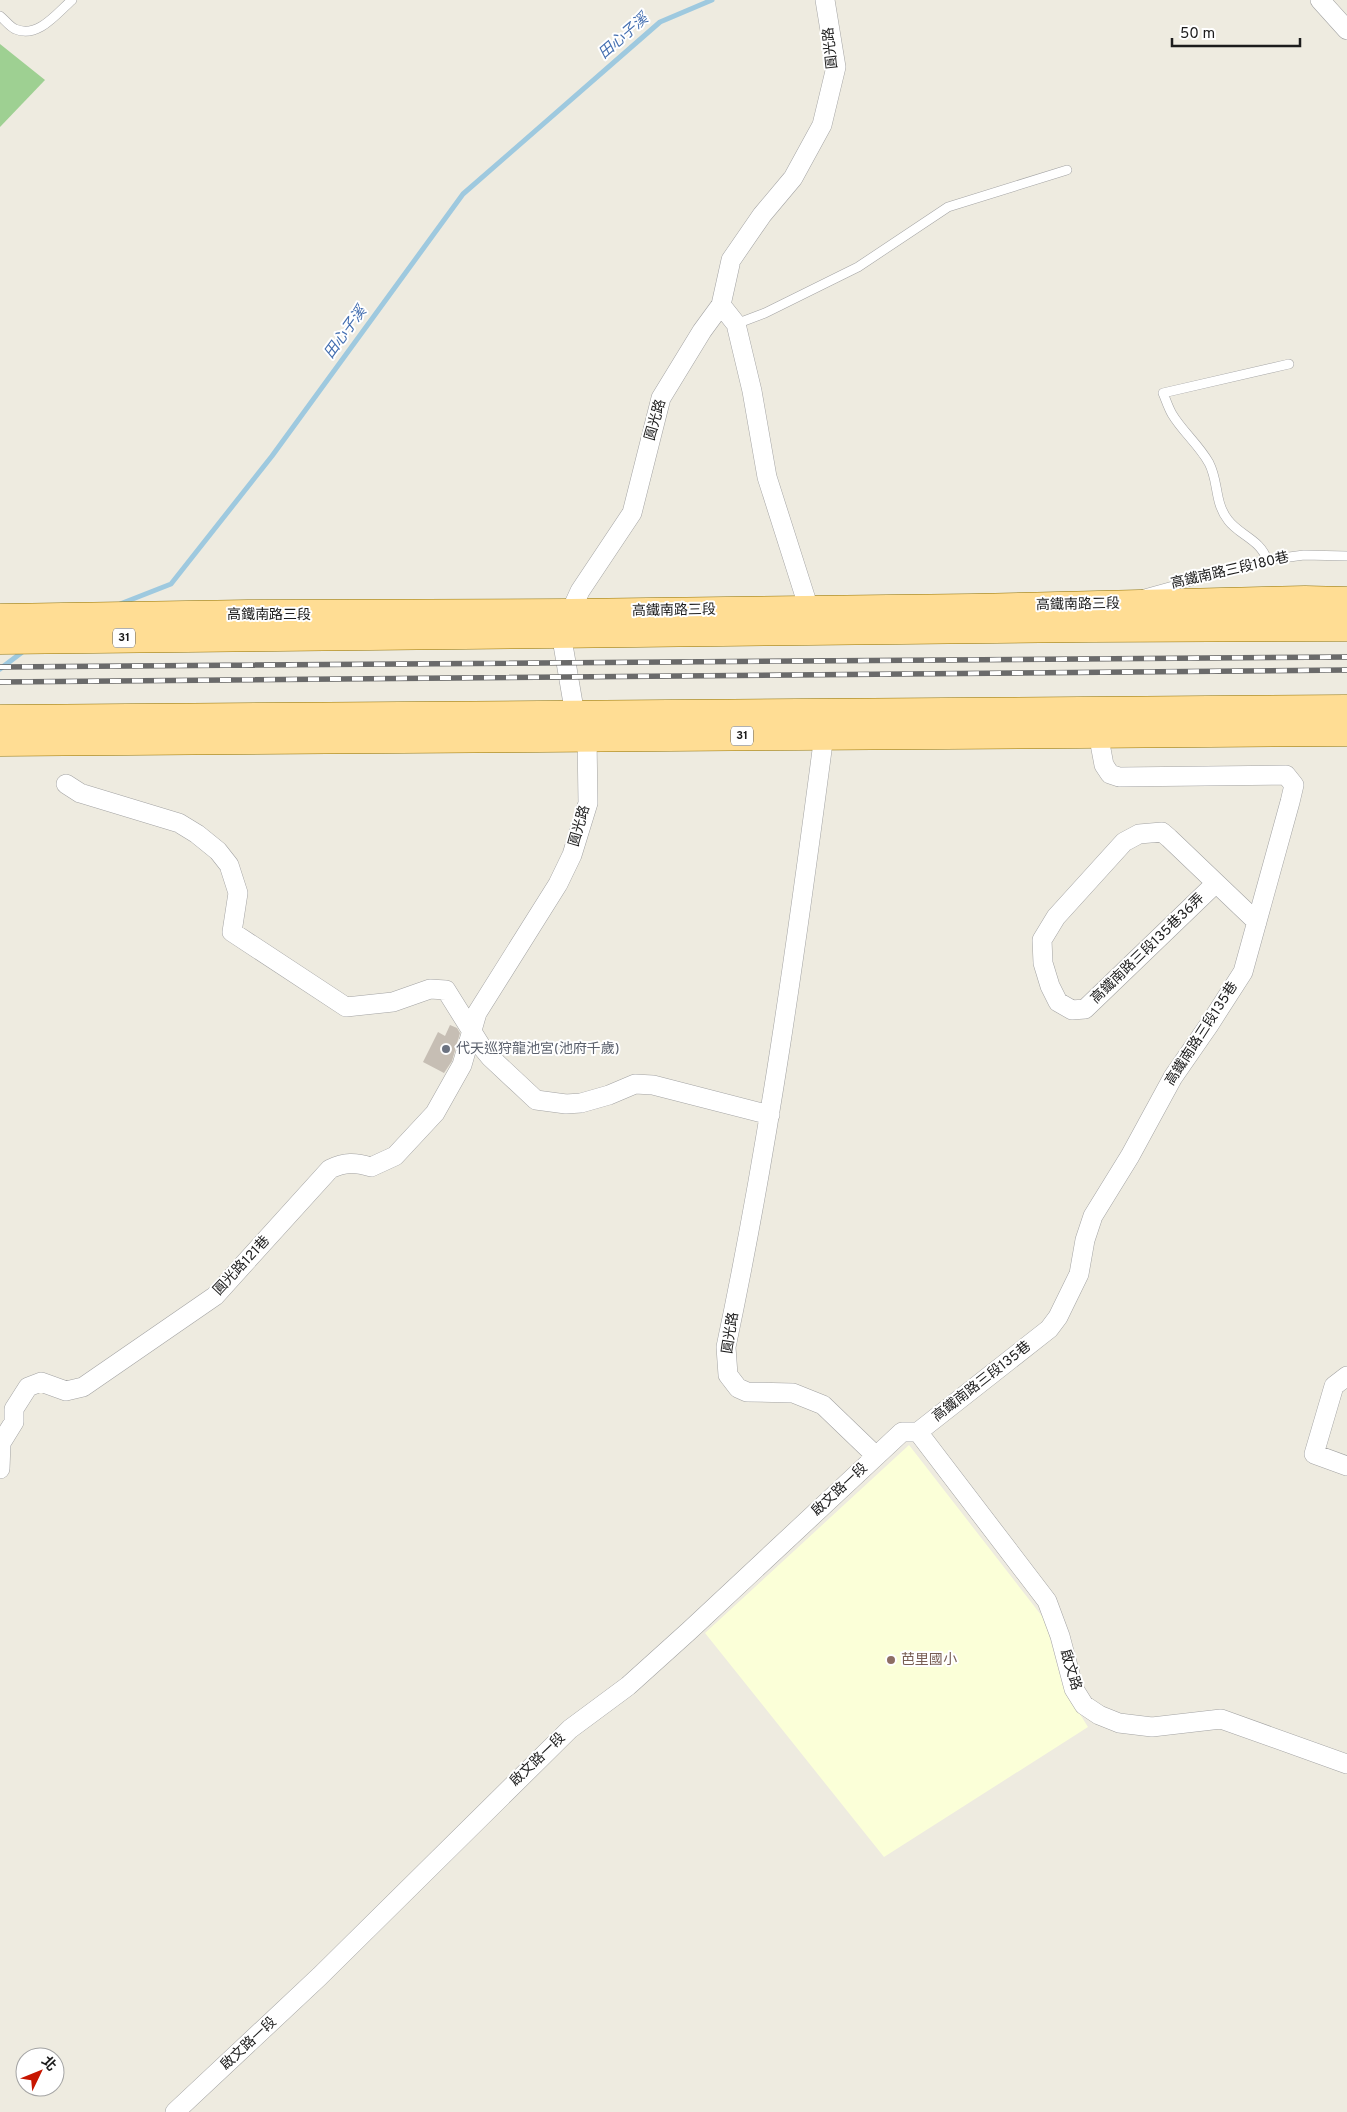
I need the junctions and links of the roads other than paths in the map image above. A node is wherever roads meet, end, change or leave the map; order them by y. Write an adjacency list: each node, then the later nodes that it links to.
1 (72, 0): 4 (lane)
2 (825, 0): 7 (street, 圓光路)
3 (1320, 0): 5 (street)
4 (0, 16)
5 (1347, 30)
6 (1068, 170): 8 (lane)
7 (721, 305): 8 (street); 17 (street, 圓光路)
8 (736, 324): 15 (street)
9 (1289, 364): 11 (lane)
10 (1347, 556): 11 (lane, 高鐵南路三段180巷)
11 (1267, 560): 13 (lane, 高鐵南路三段180巷)
12 (1347, 601): 13 (main road, 高鐵南路三段 / 31)
13 (1116, 604): 14 (main road, 高鐵南路三段 / 31)
14 (972, 608): 15 (main road, 高鐵南路三段 / 31); 19 (main road)
15 (808, 609): 17 (main road, 高鐵南路三段 / 31)
16 (0, 618): 18 (main road, 高鐵南路三段 / 31)
17 (565, 623): 18 (main road, 高鐵南路三段 / 31); 19 (main road, 高鐵南路三段 / 31); 25 (street, 圓光路)
18 (248, 626): 21 (main road, 高鐵南路三段 / 31)
19 (1088, 628): 20 (main road, 高鐵南路三段 / 31)
20 (1347, 628)
21 (0, 640)
22 (1347, 709): 23 (main road, 31)
23 (1009, 712): 25 (main road, 31); 28 (main road)
24 (0, 719): 26 (main road, 31)
25 (581, 726): 26 (main road, 31); 29 (main road, 31); 34 (street, 圓光路)
26 (138, 729): 30 (main road, 31)
27 (1347, 732): 28 (main road, 31)
28 (1098, 733): 29 (main road, 31); 33 (street, 高鐵南路三段135巷)
29 (824, 735): 35 (street, 圓光路)
30 (0, 742)
31 (66, 784): 34 (street)
32 (1216, 883): 32 (street, 高鐵南路三段135巷36弄); 33 (street, 高鐵南路三段135巷36弄)
33 (1257, 922): 37 (street, 高鐵南路三段135巷)
34 (473, 1032): 35 (street); 40 (street, 圓光路121巷)
35 (770, 1115): 38 (street, 圓光路)
36 (1347, 1376): 39 (street)
37 (918, 1432): 38 (street, 啟文路一段); 41 (street, 啟文路)
38 (876, 1456): 42 (street, 啟文路一段)
39 (1347, 1466)
40 (0, 1469)
41 (1347, 1764)
42 (175, 2112)

